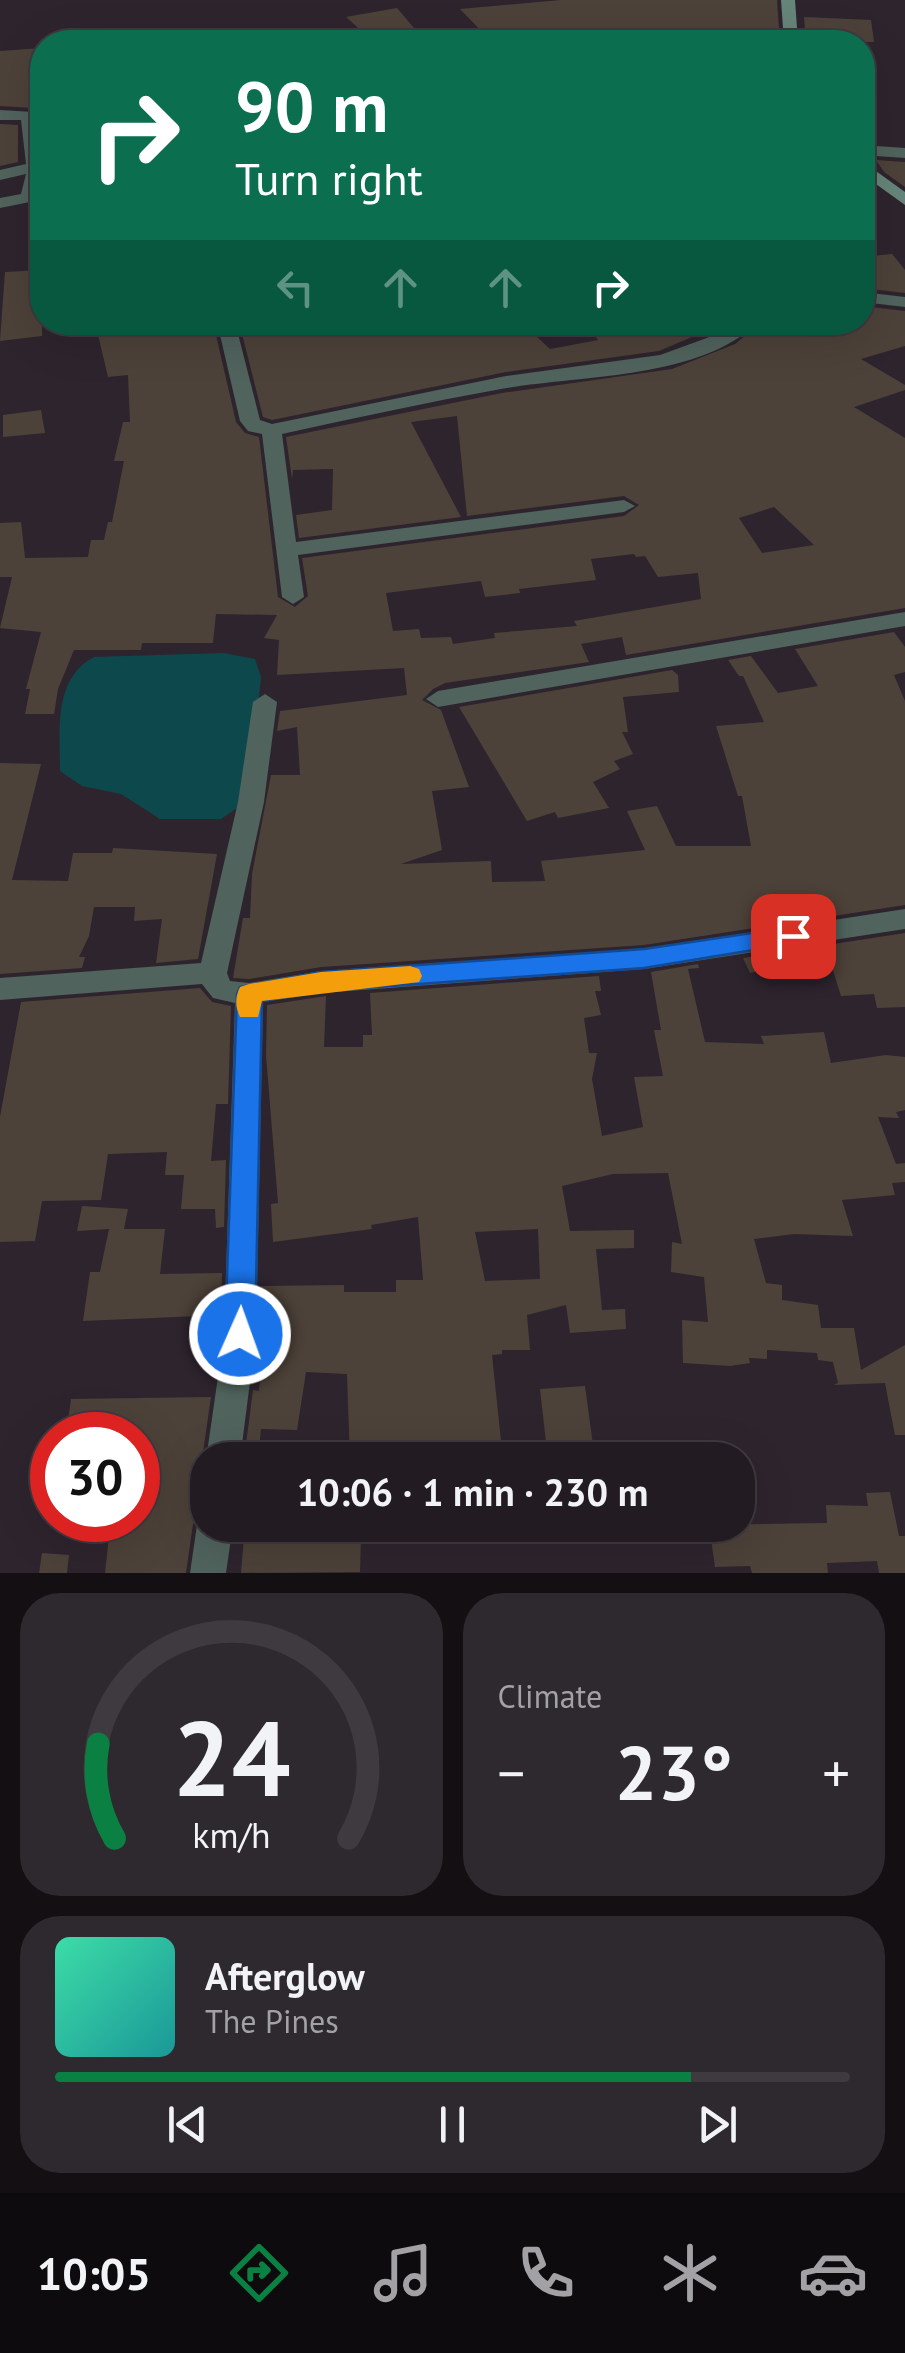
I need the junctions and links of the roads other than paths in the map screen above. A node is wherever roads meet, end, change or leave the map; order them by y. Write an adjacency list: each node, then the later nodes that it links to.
1 (788, 0): 2 (street)
2 (789, 30)
3 (0, 115): 4 (street)
4 (30, 125)
5 (875, 151): 6 (street)
6 (905, 153)
7 (30, 170): 8 (street)
8 (0, 175)
9 (875, 176): 11 (street)
10 (30, 194): 12 (street)
11 (905, 200)
12 (0, 203)
13 (875, 299): 14 (street)
14 (905, 302)
15 (229, 335): 17 (street)
16 (728, 335): 17 (street)
17 (272, 430): 19 (street)
18 (624, 506): 19 (street)
19 (286, 550): 20 (street)
20 (293, 597)
21 (905, 619): 22 (street)
22 (438, 699)
23 (265, 702): 25 (street)
24 (905, 919): 27 (street)
25 (213, 973): 26 (street); 27 (street)
26 (0, 989)
27 (249, 994): 28 (street)
28 (225, 1442)
29 (212, 1542): 30 (street)
30 (208, 1573)

